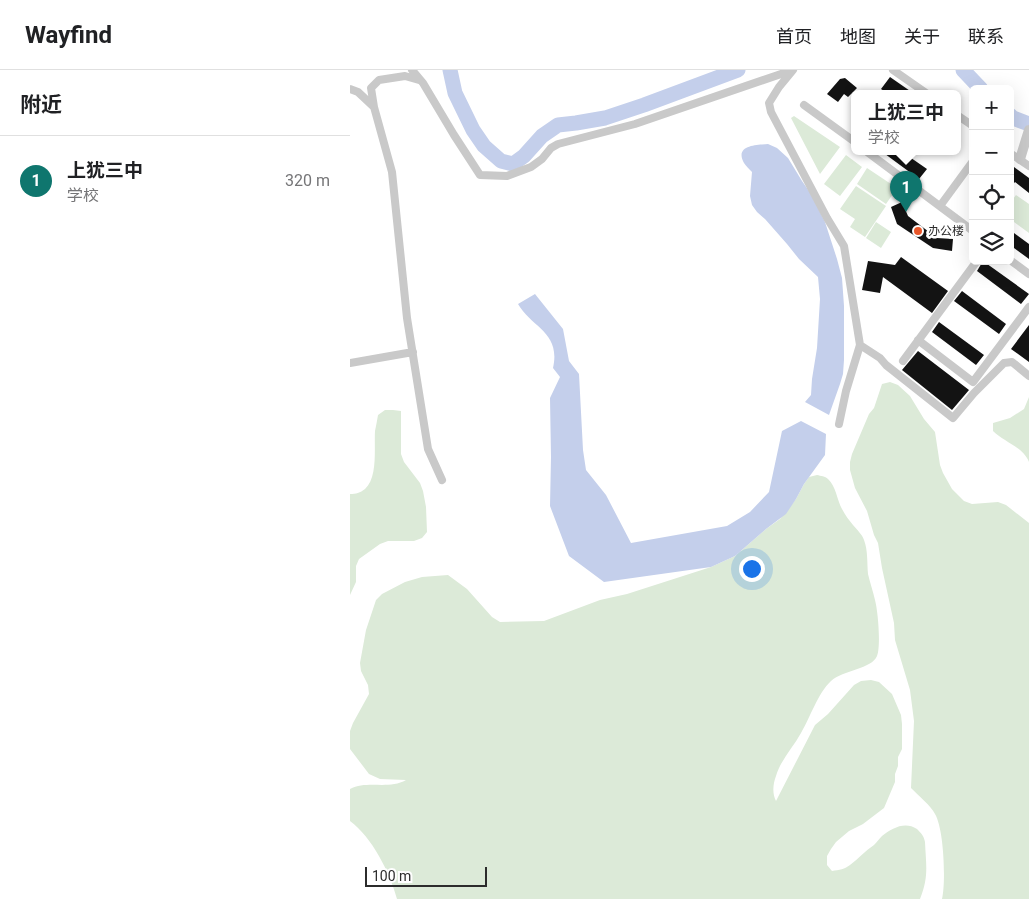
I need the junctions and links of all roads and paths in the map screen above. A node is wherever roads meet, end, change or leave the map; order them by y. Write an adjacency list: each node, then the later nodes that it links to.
1 (412, 70): 5 (street)
2 (788, 70): 5 (street)
3 (793, 70): 24 (street)
4 (893, 70): 7 (street)
5 (420, 80): 9 (street)
6 (350, 89): 9 (street)
7 (922, 90)
8 (804, 105): 11 (street)
9 (374, 107): 25 (street)
10 (1029, 130): 14 (street)
11 (851, 139)
12 (1014, 154): 14 (street)
13 (871, 155): 17 (street)
14 (1021, 157): 15 (street)
15 (1029, 166)
16 (969, 167): 17 (street)
17 (940, 206): 18 (street)
18 (969, 228)
19 (1014, 263): 21 (street)
20 (974, 265): 23 (street)
21 (1029, 274)
22 (1029, 307): 23 (street)
23 (918, 340): 26 (street)
24 (860, 345): 28 (street); 29 (street)
25 (413, 352): 27 (street); 30 (street)
26 (902, 361)
27 (350, 363)
28 (1029, 376)
29 (839, 424)
30 (442, 480)

